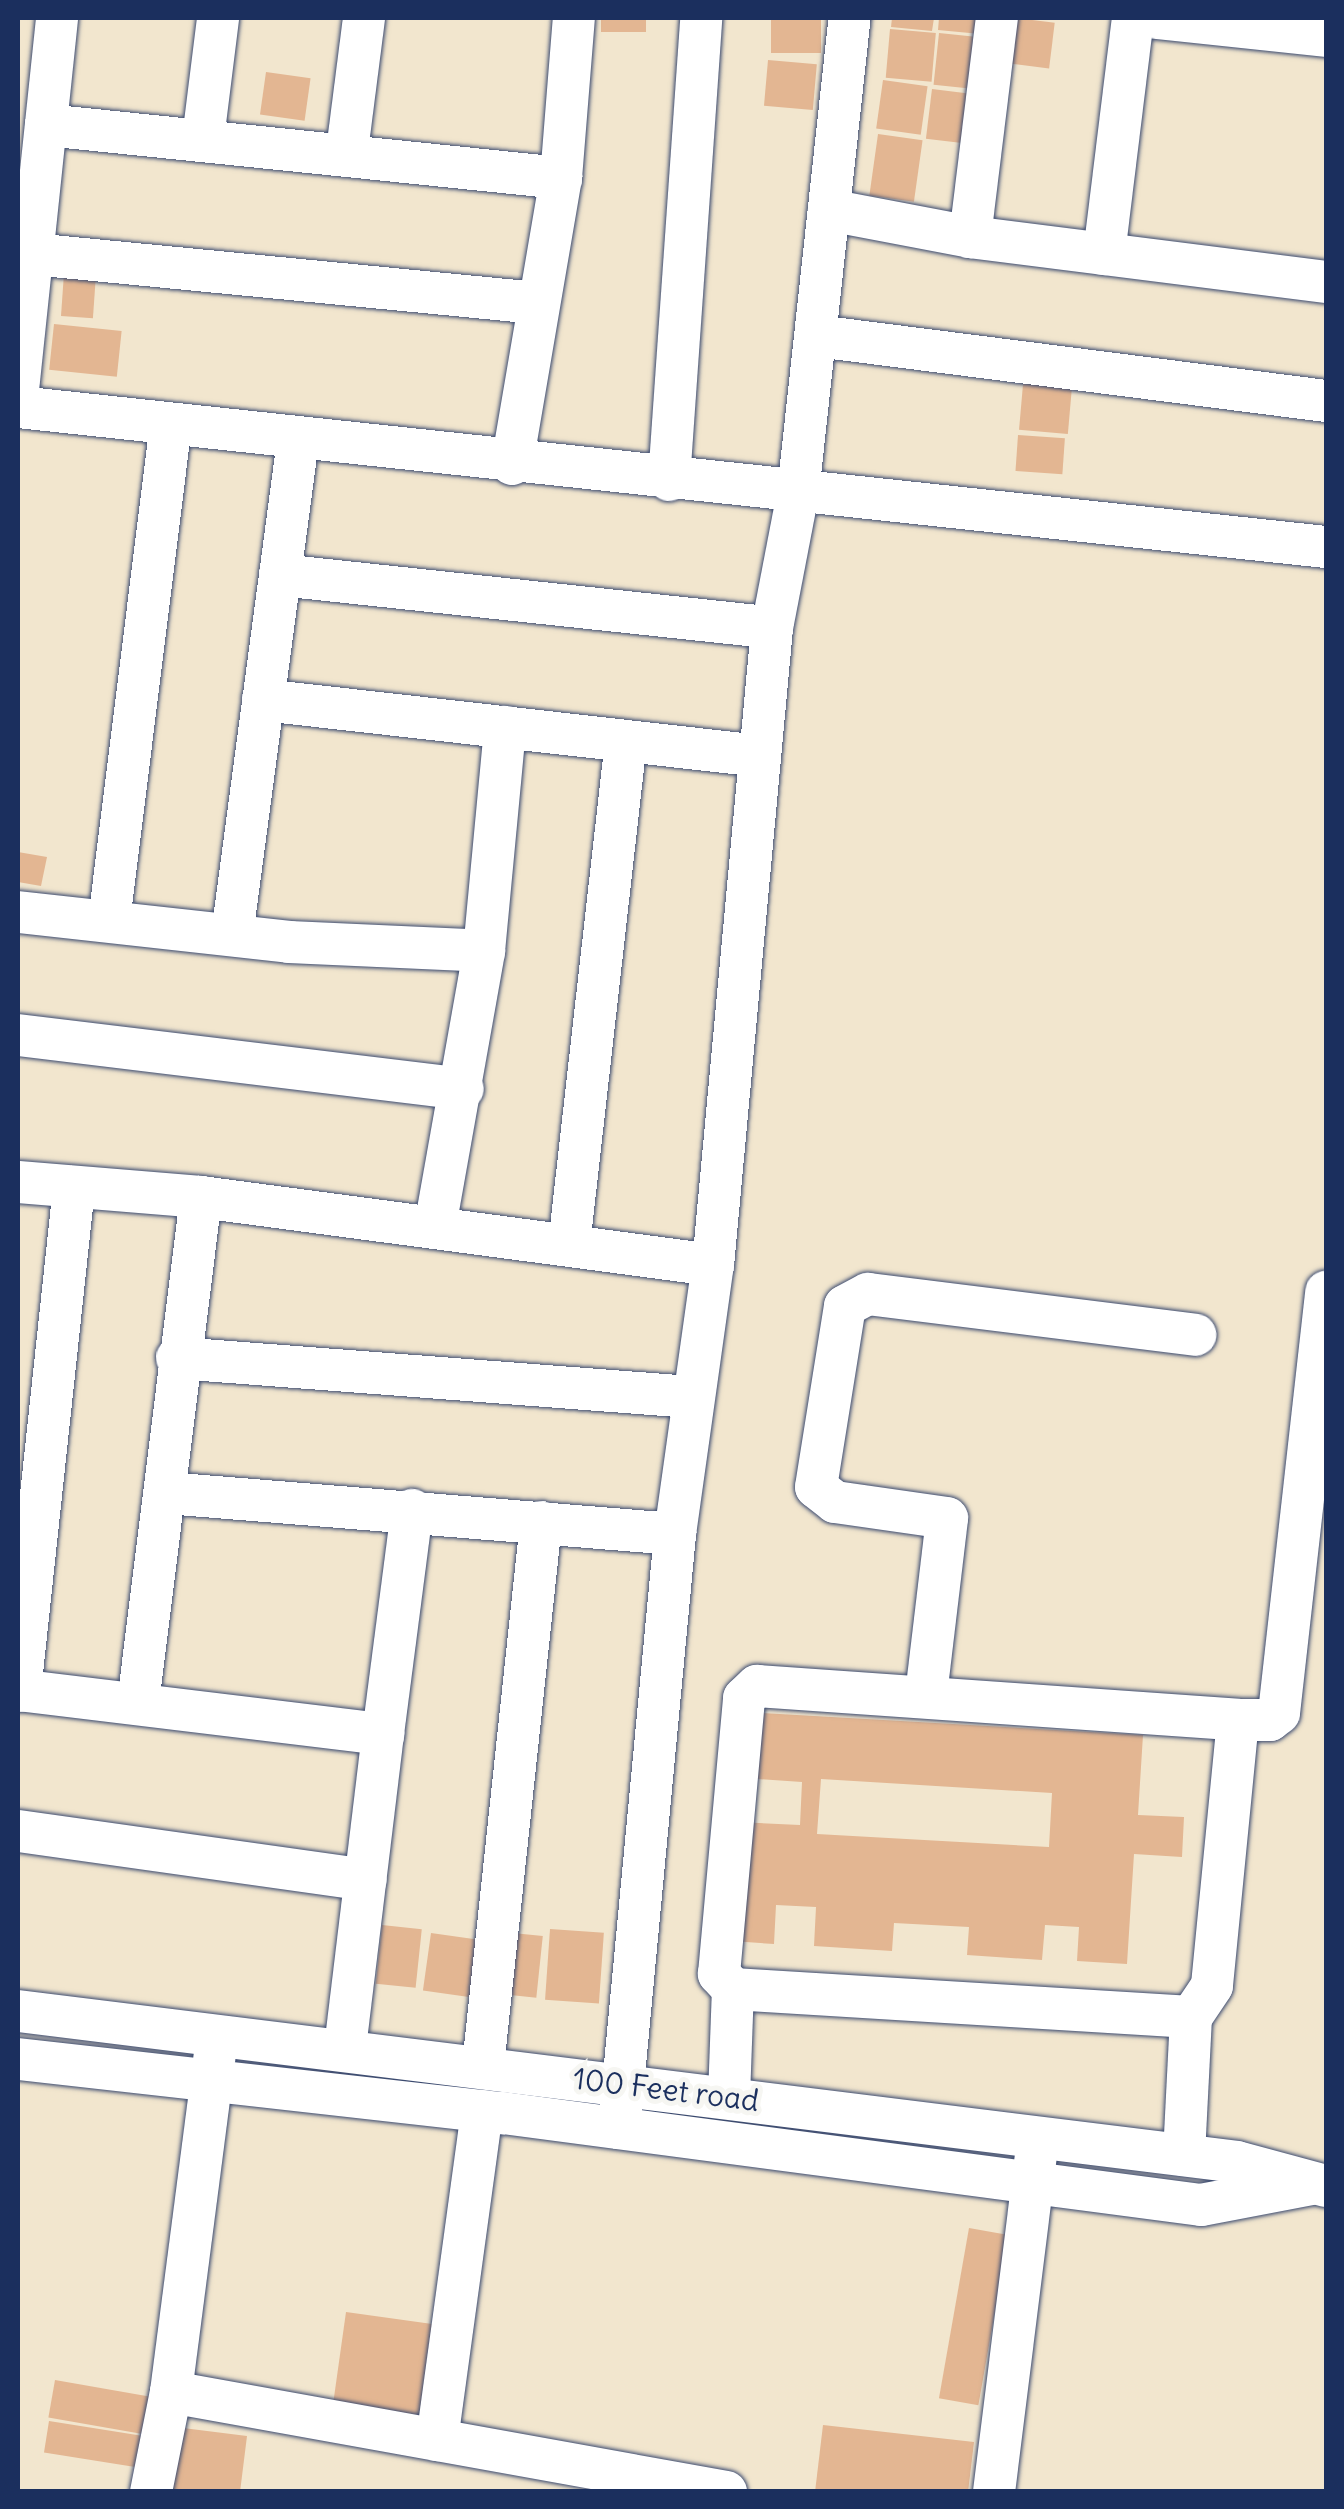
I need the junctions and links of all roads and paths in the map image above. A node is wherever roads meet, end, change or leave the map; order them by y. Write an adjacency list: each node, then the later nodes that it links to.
1 (57, 18): 11 (street)
2 (218, 18): 12 (street)
3 (364, 18): 13 (street)
4 (574, 18): 14 (street)
5 (701, 18): 28 (street)
6 (850, 18): 15 (street)
7 (997, 18): 16 (street)
8 (1133, 18): 18 (street)
9 (1158, 18): 10 (street)
10 (1326, 36)
11 (46, 124): 12 (street); 17 (street)
12 (203, 139): 13 (street)
13 (347, 151): 14 (street)
14 (561, 178): 20 (street)
15 (829, 210): 16 (street); 21 (street)
16 (970, 236): 18 (street)
17 (32, 254): 20 (street); 22 (street)
18 (1104, 254): 19 (street)
19 (1326, 282)
20 (537, 302): 27 (street)
21 (817, 336): 23 (street); 29 (street)
22 (18, 390)
23 (1326, 401)
24 (18, 406): 25 (street)
25 (171, 425): 26 (street); 38 (street)
26 (298, 441): 27 (street); 31 (street)
27 (512, 464): 28 (street)
28 (669, 480): 29 (street)
29 (798, 493): 30 (street); 32 (street)
30 (1326, 547)
31 (280, 575): 32 (street); 33 (street)
32 (772, 628): 36 (street)
33 (263, 700): 34 (street); 39 (street)
34 (504, 727): 35 (street); 40 (street)
35 (626, 741): 36 (street); 47 (street)
36 (760, 756): 48 (street)
37 (18, 912): 38 (street)
38 (109, 922): 39 (street)
39 (232, 934): 40 (street)
40 (484, 951): 42 (street)
41 (18, 1036): 42 (street)
42 (463, 1089): 46 (street)
43 (18, 1182): 44 (street)
44 (74, 1186): 45 (street); 57 (street)
45 (201, 1197): 46 (street); 51 (street)
46 (435, 1227): 47 (street)
47 (569, 1246): 48 (street)
48 (713, 1265): 52 (street)
49 (1326, 1292): 60 (street)
50 (1195, 1336): 58 (street)
51 (176, 1358): 52 (street); 53 (street)
52 (691, 1397): 56 (street)
53 (166, 1493): 54 (street); 59 (street)
54 (412, 1510): 55 (street); 61 (street)
55 (541, 1522): 56 (street); 70 (street)
56 (675, 1534): 72 (street)
57 (19, 1690): 59 (street)
58 (926, 1695): 60 (street); 64 (street)
59 (138, 1703): 61 (street)
60 (1238, 1720): 66 (street)
61 (383, 1734): 63 (street)
62 (18, 1831): 63 (street)
63 (366, 1880): 68 (street)
64 (733, 1989): 66 (street); 73 (street)
65 (18, 2011): 67 (street, 100 Feet road)
66 (1191, 2017): 77 (street)
67 (218, 2033): 68 (street, 100 Feet road); 71 (street)
68 (346, 2048): 70 (street, 100 Feet road)
69 (18, 2059): 71 (street, 100 Feet road)
70 (483, 2066): 72 (street, 100 Feet road)
71 (211, 2080): 74 (street, 100 Feet road); 80 (street)
72 (622, 2084): 73 (street, 100 Feet road); 75 (street)
73 (730, 2097): 76 (street, 100 Feet road)
74 (482, 2110): 75 (street, 100 Feet road); 81 (street)
75 (619, 2128): 78 (street, 100 Feet road)
76 (1039, 2136): 77 (street, 100 Feet road); 78 (street)
77 (1184, 2155): 79 (street, 100 Feet road)
78 (1032, 2179): 79 (street, 100 Feet road); 84 (street)
79 (1319, 2185)
80 (171, 2392): 81 (street); 82 (street)
81 (437, 2440): 83 (street)
82 (151, 2492)
83 (726, 2492)
84 (994, 2492)

